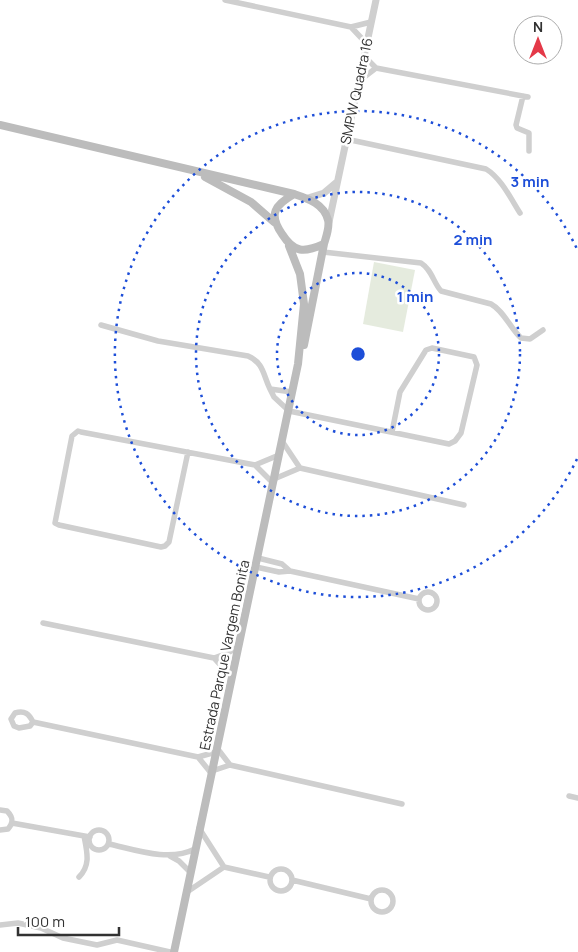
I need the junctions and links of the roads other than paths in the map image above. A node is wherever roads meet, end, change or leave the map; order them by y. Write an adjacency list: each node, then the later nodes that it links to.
1 (226, 0): 4 (street)
2 (376, 0): 3 (street, SMPW Quadra 16)
3 (371, 22): 4 (street); 5 (street, SMPW Quadra 16)
4 (351, 27): 5 (street)
5 (366, 43): 6 (street, SMPW Quadra 16)
6 (364, 56): 7 (street); 8 (street, SMPW Quadra 16)
7 (376, 68): 8 (street); 11 (street)
8 (359, 81): 10 (street, SMPW Quadra 16)
9 (0, 126): 12 (main road)
10 (346, 139): 13 (street, SMPW Quadra 16); 16 (street)
11 (528, 151)
12 (190, 170): 14 (main road); 17 (main road)
13 (337, 182): 15 (street); 18 (street, SMPW Quadra 16)
14 (294, 194): 15 (main road); 17 (main road)
15 (308, 198): 18 (main road)
16 (520, 213)
17 (274, 222): 19 (main road)
18 (329, 222): 20 (main road)
19 (289, 246): 20 (main road); 23 (main road, Estrada Parque Vargem Bonita)
20 (323, 248): 22 (street); 23 (main road, Estrada Parque Vargem Bonita)
21 (101, 325): 24 (street)
22 (543, 330)
23 (298, 364): 25 (main road, Estrada Parque Vargem Bonita)
24 (270, 389): 25 (street); 26 (street)
25 (292, 392): 26 (main road, Estrada Parque Vargem Bonita)
26 (289, 411): 27 (street); 28 (main road, Estrada Parque Vargem Bonita)
27 (392, 432): 27 (street)
28 (282, 441): 30 (main road, Estrada Parque Vargem Bonita); 32 (street)
29 (188, 452): 29 (street); 31 (street)
30 (279, 455): 31 (street); 33 (main road, Estrada Parque Vargem Bonita)
31 (255, 465): 33 (street)
32 (300, 468): 33 (street); 34 (street)
33 (274, 481): 35 (main road, Estrada Parque Vargem Bonita)
34 (464, 505)
35 (258, 558): 36 (main road, Estrada Parque Vargem Bonita); 37 (street)
36 (256, 567): 37 (street); 40 (main road, Estrada Parque Vargem Bonita)
37 (290, 571): 38 (street)
38 (419, 599)
39 (43, 623): 41 (street)
40 (238, 647): 41 (street); 42 (main road, Estrada Parque Vargem Bonita)
41 (214, 658): 42 (street)
42 (232, 678): 44 (main road, Estrada Parque Vargem Bonita)
43 (34, 722): 45 (street)
44 (216, 750): 45 (street); 46 (street); 47 (main road, Estrada Parque Vargem Bonita)
45 (198, 757): 47 (street)
46 (230, 765): 47 (street); 50 (street)
47 (212, 772): 53 (main road, Estrada Parque Vargem Bonita)
48 (569, 796): 49 (street)
49 (578, 798)
50 (402, 804)
51 (0, 810): 52 (street)
52 (12, 823): 54 (street); 55 (street)
53 (199, 828): 57 (main road, Estrada Parque Vargem Bonita); 59 (street)
54 (0, 830)
55 (87, 836): 56 (street); 56 (street); 61 (street)
56 (108, 844): 58 (street)
57 (195, 849): 58 (street); 60 (main road, Estrada Parque Vargem Bonita)
58 (166, 855): 60 (street)
59 (224, 867): 62 (street); 64 (street)
60 (190, 872): 64 (main road, Estrada Parque Vargem Bonita)
61 (78, 877)
62 (269, 877): 63 (street); 63 (street)
63 (292, 880): 65 (street)
64 (187, 892): 68 (main road, Estrada Parque Vargem Bonita)
65 (371, 899)
66 (0, 924): 67 (street)
67 (170, 952)
68 (174, 952)

